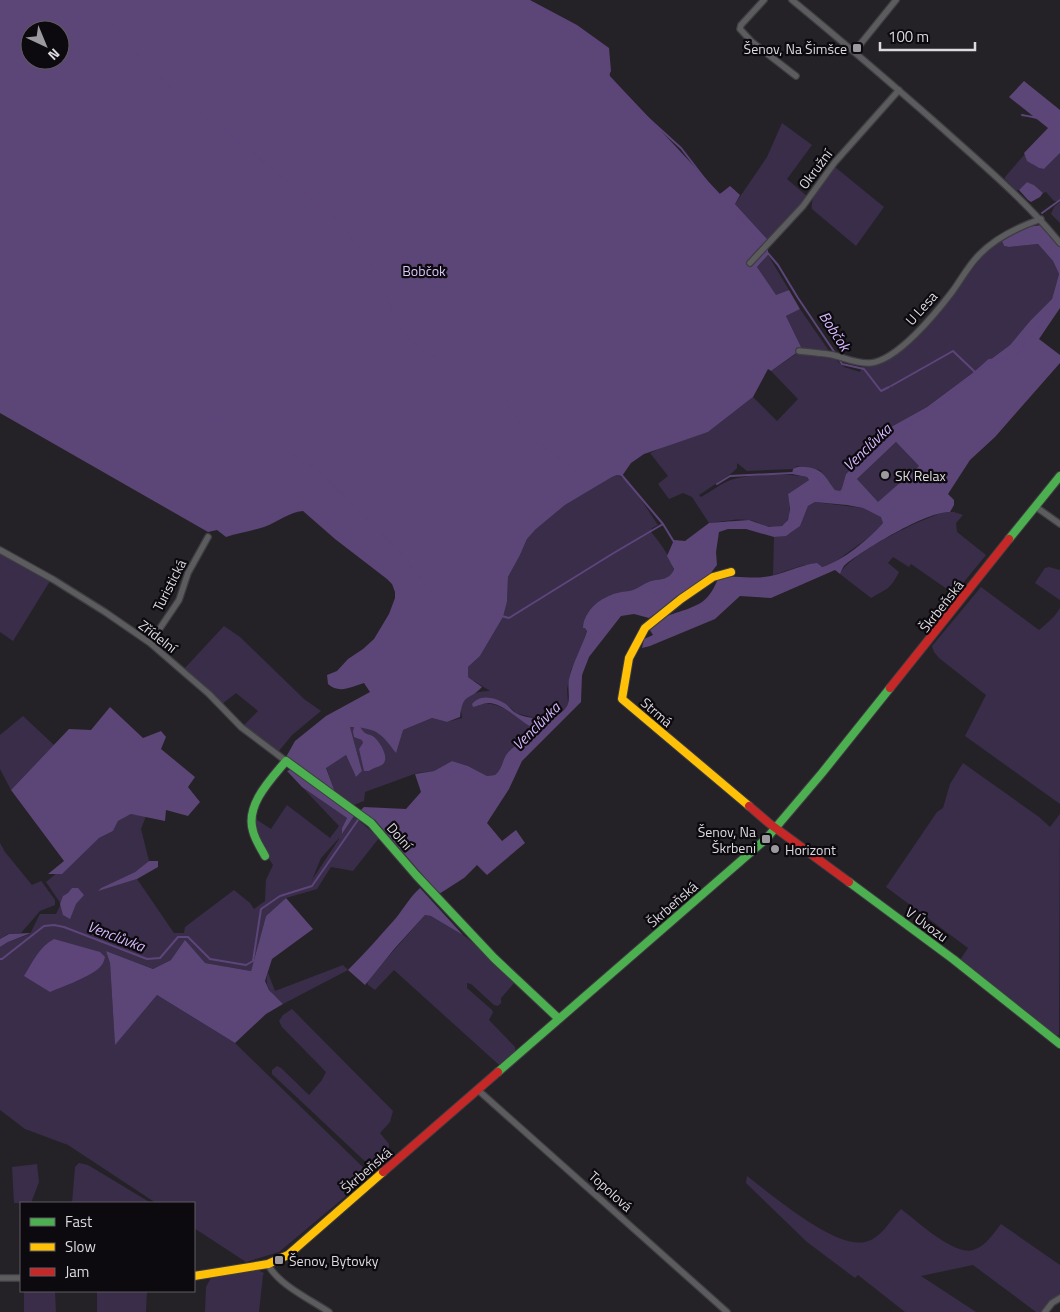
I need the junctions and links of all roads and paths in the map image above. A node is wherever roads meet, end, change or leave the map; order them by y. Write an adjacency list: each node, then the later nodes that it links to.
1 (764, 0): 5 (street)
2 (792, 0): 4 (street)
3 (896, 0): 4 (street)
4 (854, 52): 6 (street)
5 (796, 76)
6 (899, 90): 7 (street); 9 (street, Okružní)
7 (1041, 219): 8 (street); 10 (street, U Lesa)
8 (1060, 243)
9 (750, 263)
10 (799, 351)
11 (1060, 476): 12 (street, Škrbeňská)
12 (1036, 507): 13 (street); 19 (street, Škrbeňská)
13 (1060, 524)
14 (208, 536): 17 (street, Turistická)
15 (0, 550): 17 (street, Zřídelní)
16 (731, 572): 19 (street, Strmá)
17 (150, 644): 18 (street, Zřídelní)
18 (286, 761): 20 (street); 21 (street, Dolní)
19 (776, 828): 21 (street, Škrbeňská); 22 (street, V Úvozu)
20 (265, 856)
21 (559, 1019): 23 (street, Škrbeňská)
22 (1060, 1044)
23 (478, 1090): 24 (street, Škrbeňská); 30 (street, Topolová)
24 (268, 1264): 25 (street, Škrbeňská); 29 (street)
25 (195, 1276)
26 (0, 1278): 27 (street)
27 (20, 1278)
28 (1060, 1298): 31 (street)
29 (329, 1312)
30 (726, 1312)
31 (1045, 1312)

